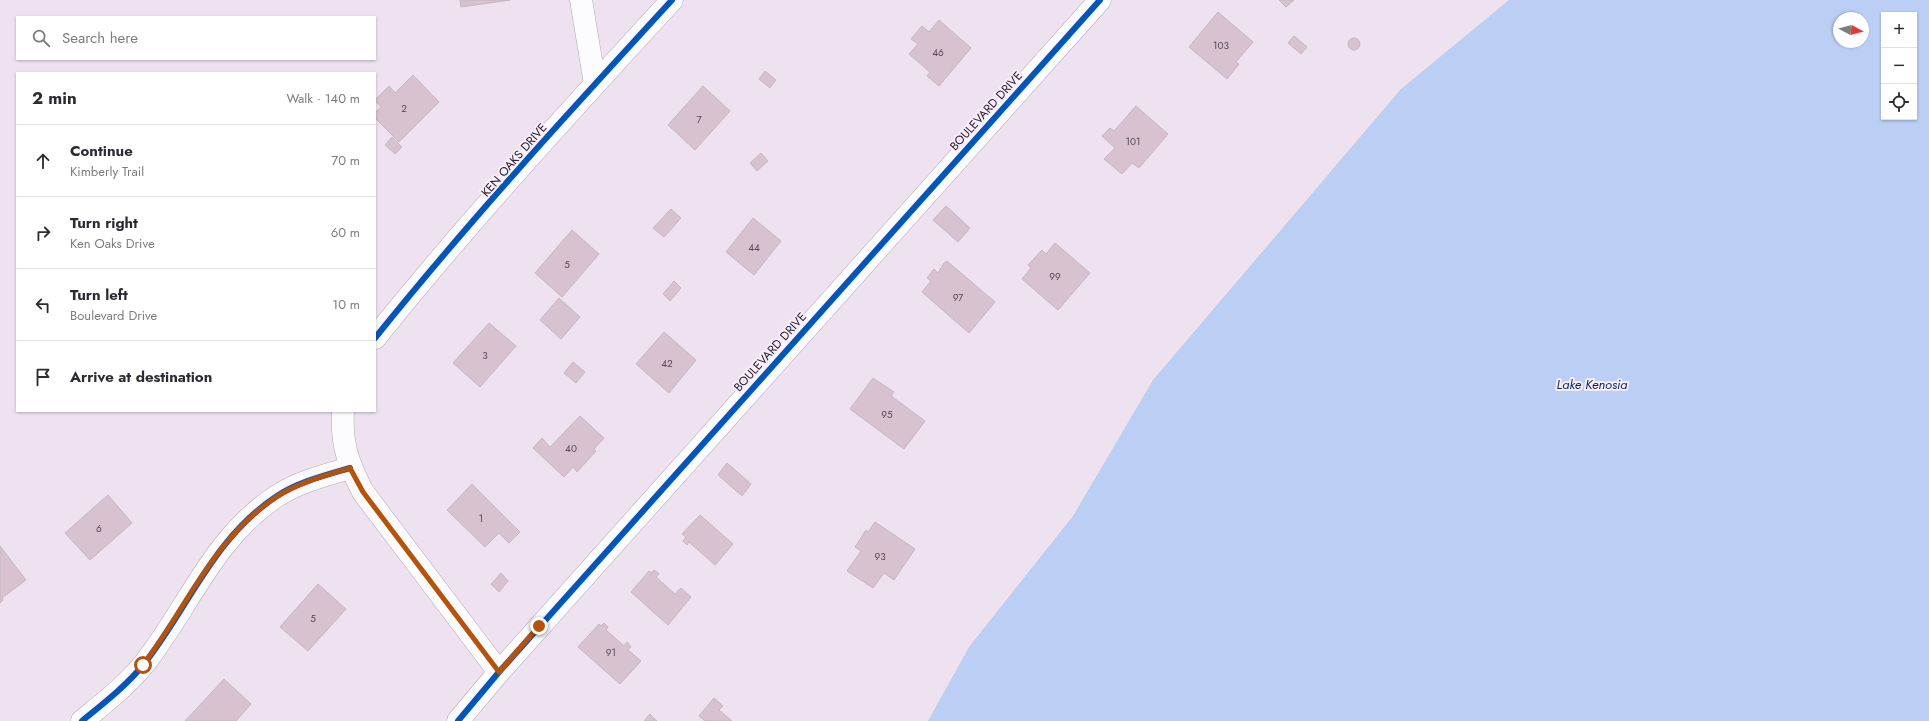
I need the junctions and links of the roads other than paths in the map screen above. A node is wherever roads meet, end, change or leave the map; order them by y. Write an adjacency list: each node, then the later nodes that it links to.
1 (581, 0): 4 (street)
2 (672, 0): 4 (street, KEN OAKS DRIVE)
3 (1100, 0): 8 (street, BOULEVARD DRIVE)
4 (595, 84): 5 (street, KEN OAKS DRIVE)
5 (376, 337)
6 (343, 412): 7 (street)
7 (350, 468): 8 (street); 9 (street)
8 (499, 672): 10 (street, BOULEVARD DRIVE)
9 (82, 721)
10 (458, 721)

